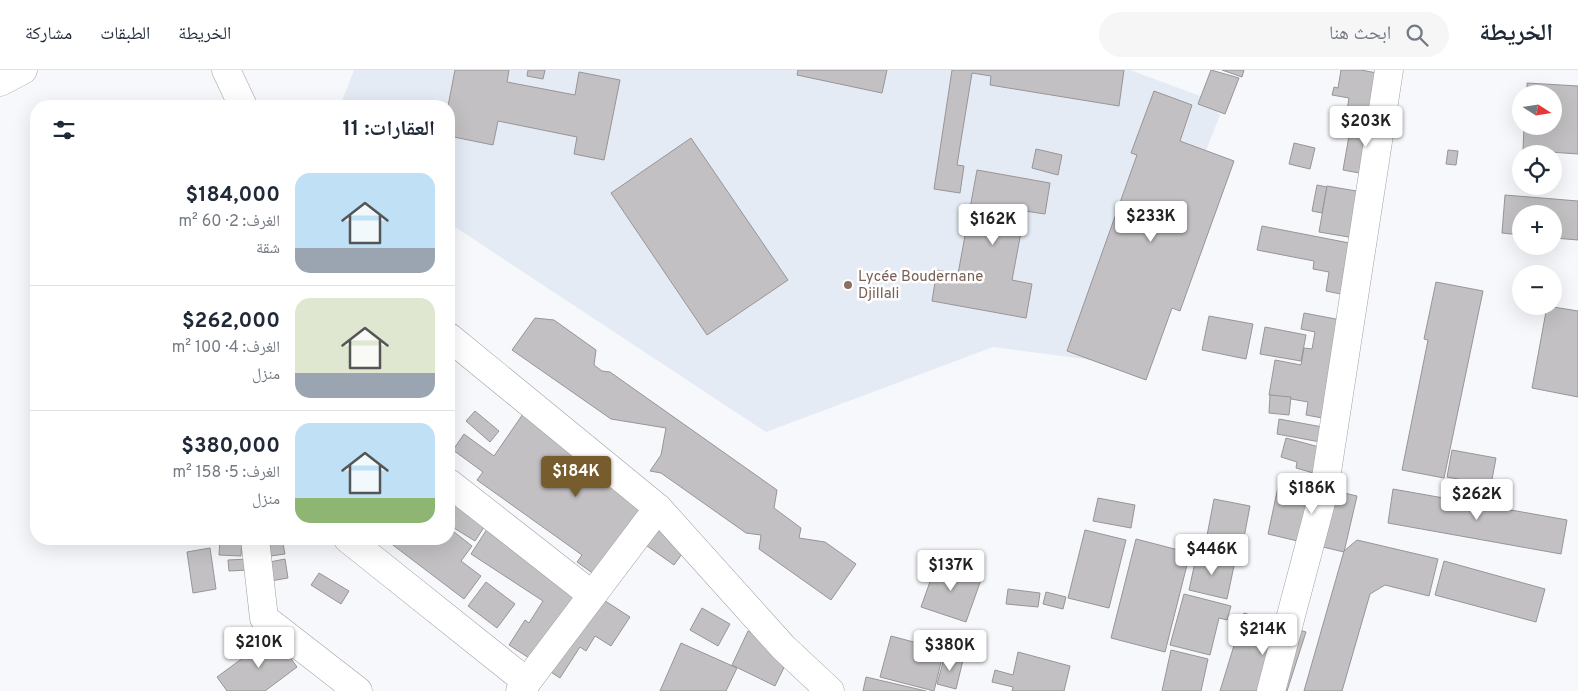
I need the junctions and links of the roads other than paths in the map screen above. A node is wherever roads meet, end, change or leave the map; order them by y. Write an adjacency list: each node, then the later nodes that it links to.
1 (23, 70): 4 (street)
2 (226, 70): 5 (street)
3 (1389, 70): 15 (street)
4 (0, 82)
5 (240, 100)
6 (455, 342): 8 (street)
7 (455, 488): 11 (street)
8 (658, 508): 11 (street); 14 (street)
9 (257, 545): 13 (street)
10 (355, 545): 12 (street)
11 (592, 595): 12 (street)
12 (523, 686)
13 (358, 691)
14 (830, 691)
15 (1271, 691)

